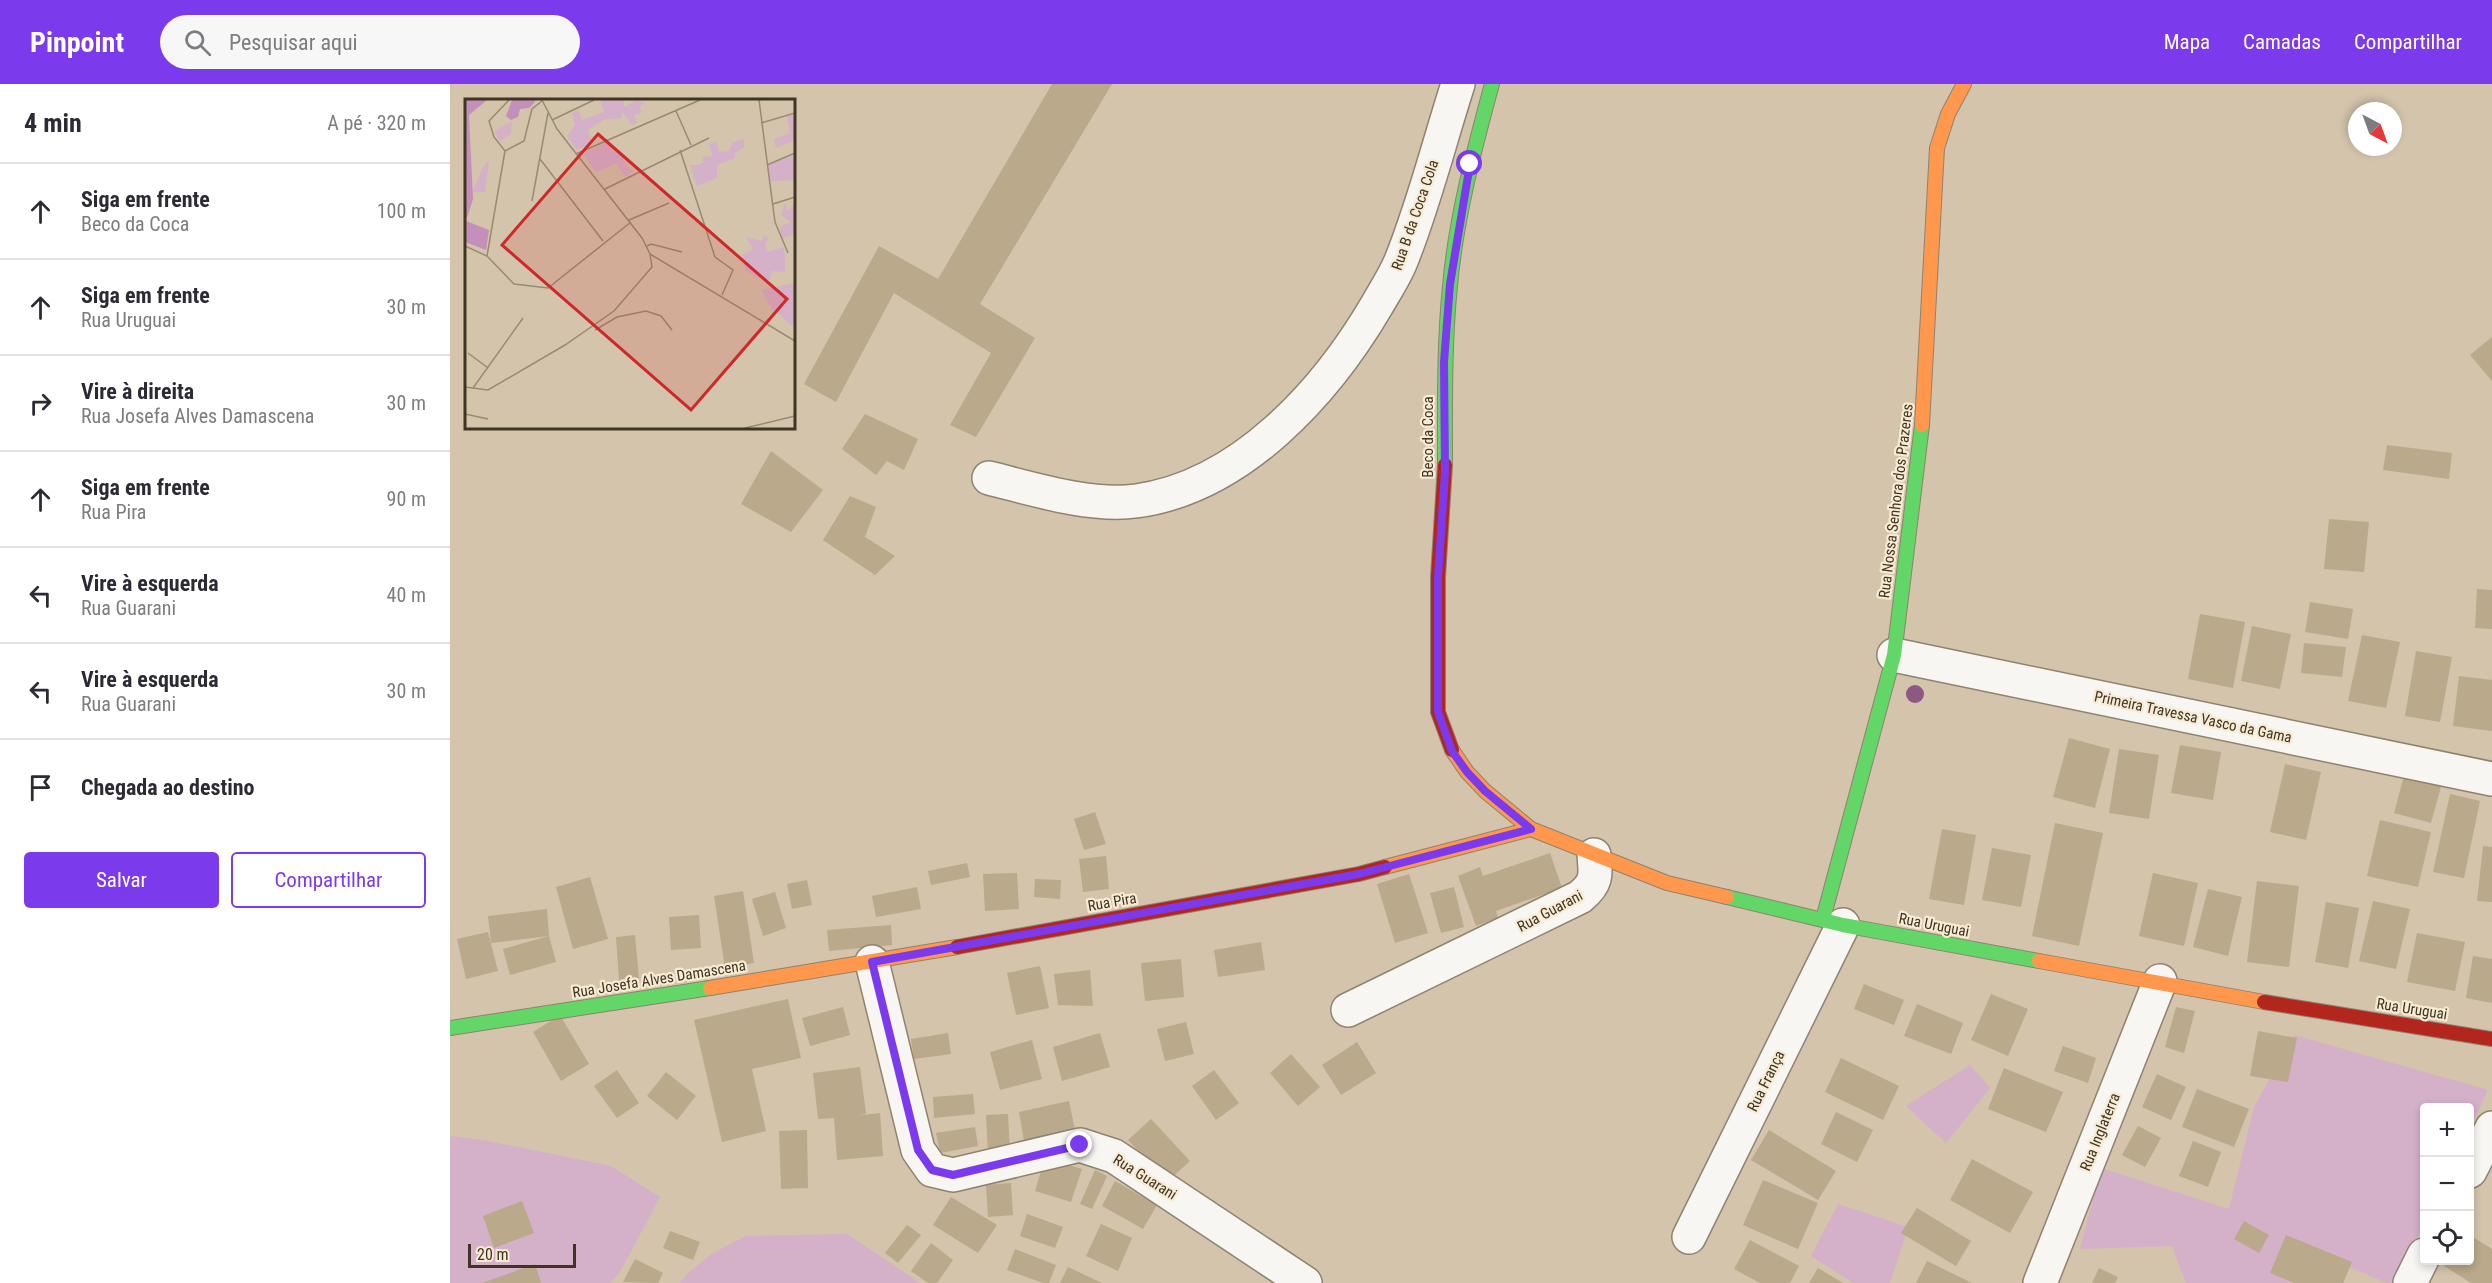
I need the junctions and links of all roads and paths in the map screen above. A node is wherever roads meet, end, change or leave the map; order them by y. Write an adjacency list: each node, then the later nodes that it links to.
1 (1458, 84): 4 (street, Rua B da Coca Cola)
2 (1492, 84): 6 (street, Beco da Coca)
3 (1964, 84): 5 (street, Rua Nossa Senhora dos Prazeres)
4 (989, 478)
5 (1894, 655): 7 (street, Primeira Travessa Vasco da Gama); 10 (street, Rua Nossa Senhora dos Prazeres)
6 (1438, 712): 8 (street, Rua Uruguai)
7 (2492, 779)
8 (1531, 829): 9 (street, Rua Uruguai); 11 (street, Rua Pira)
9 (1594, 855): 10 (street, Rua Uruguai); 13 (street, Rua Guarani)
10 (1833, 922): 12 (street, Rua Uruguai); 18 (street, Rua França)
11 (872, 962): 14 (street, Rua Josefa Alves Damascena); 20 (street, Rua Guarani)
12 (2160, 981): 15 (street, Rua Uruguai); 21 (street, Rua Inglaterra)
13 (1348, 1010)
14 (450, 1028)
15 (2492, 1039)
16 (2492, 1128): 17 (street)
17 (2474, 1162)
18 (1689, 1238)
19 (2420, 1262): 22 (street)
20 (1305, 1283)
21 (2040, 1283)
22 (2409, 1283)

